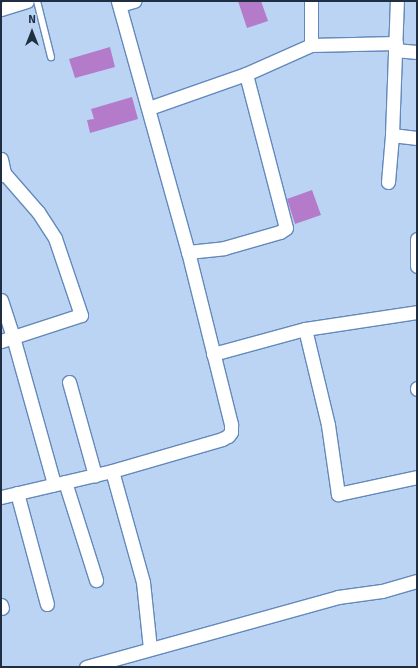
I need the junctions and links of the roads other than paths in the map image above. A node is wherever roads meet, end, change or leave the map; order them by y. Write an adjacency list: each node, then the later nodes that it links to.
1 (27, 1): 7 (street)
2 (37, 1): 11 (lane)
3 (134, 1): 6 (street)
4 (311, 1): 8 (street)
5 (397, 1): 9 (street)
6 (119, 3): 13 (street)
7 (1, 9)
8 (311, 45): 9 (street); 12 (street)
9 (396, 46): 10 (street); 14 (street)
10 (417, 52)
11 (51, 57)
12 (246, 74): 13 (street); 20 (street)
13 (149, 108): 20 (street)
14 (392, 135): 15 (street); 18 (street)
15 (417, 138)
16 (1, 159): 17 (street)
17 (3, 174): 25 (street)
18 (388, 182)
19 (417, 239): 21 (street)
20 (188, 252): 26 (street)
21 (417, 266)
22 (1, 300): 25 (street)
23 (417, 312): 24 (street)
24 (305, 329): 26 (street); 30 (street)
25 (7, 339): 31 (street)
26 (213, 354): 28 (street)
27 (68, 382): 29 (street)
28 (112, 471): 29 (street); 37 (street)
29 (95, 475): 31 (street)
30 (417, 477)
31 (60, 483): 32 (street); 34 (street)
32 (17, 493): 33 (street); 36 (street)
33 (1, 497)
34 (96, 580)
35 (417, 581): 37 (street)
36 (47, 604)
37 (150, 649): 38 (street)
38 (86, 667)

